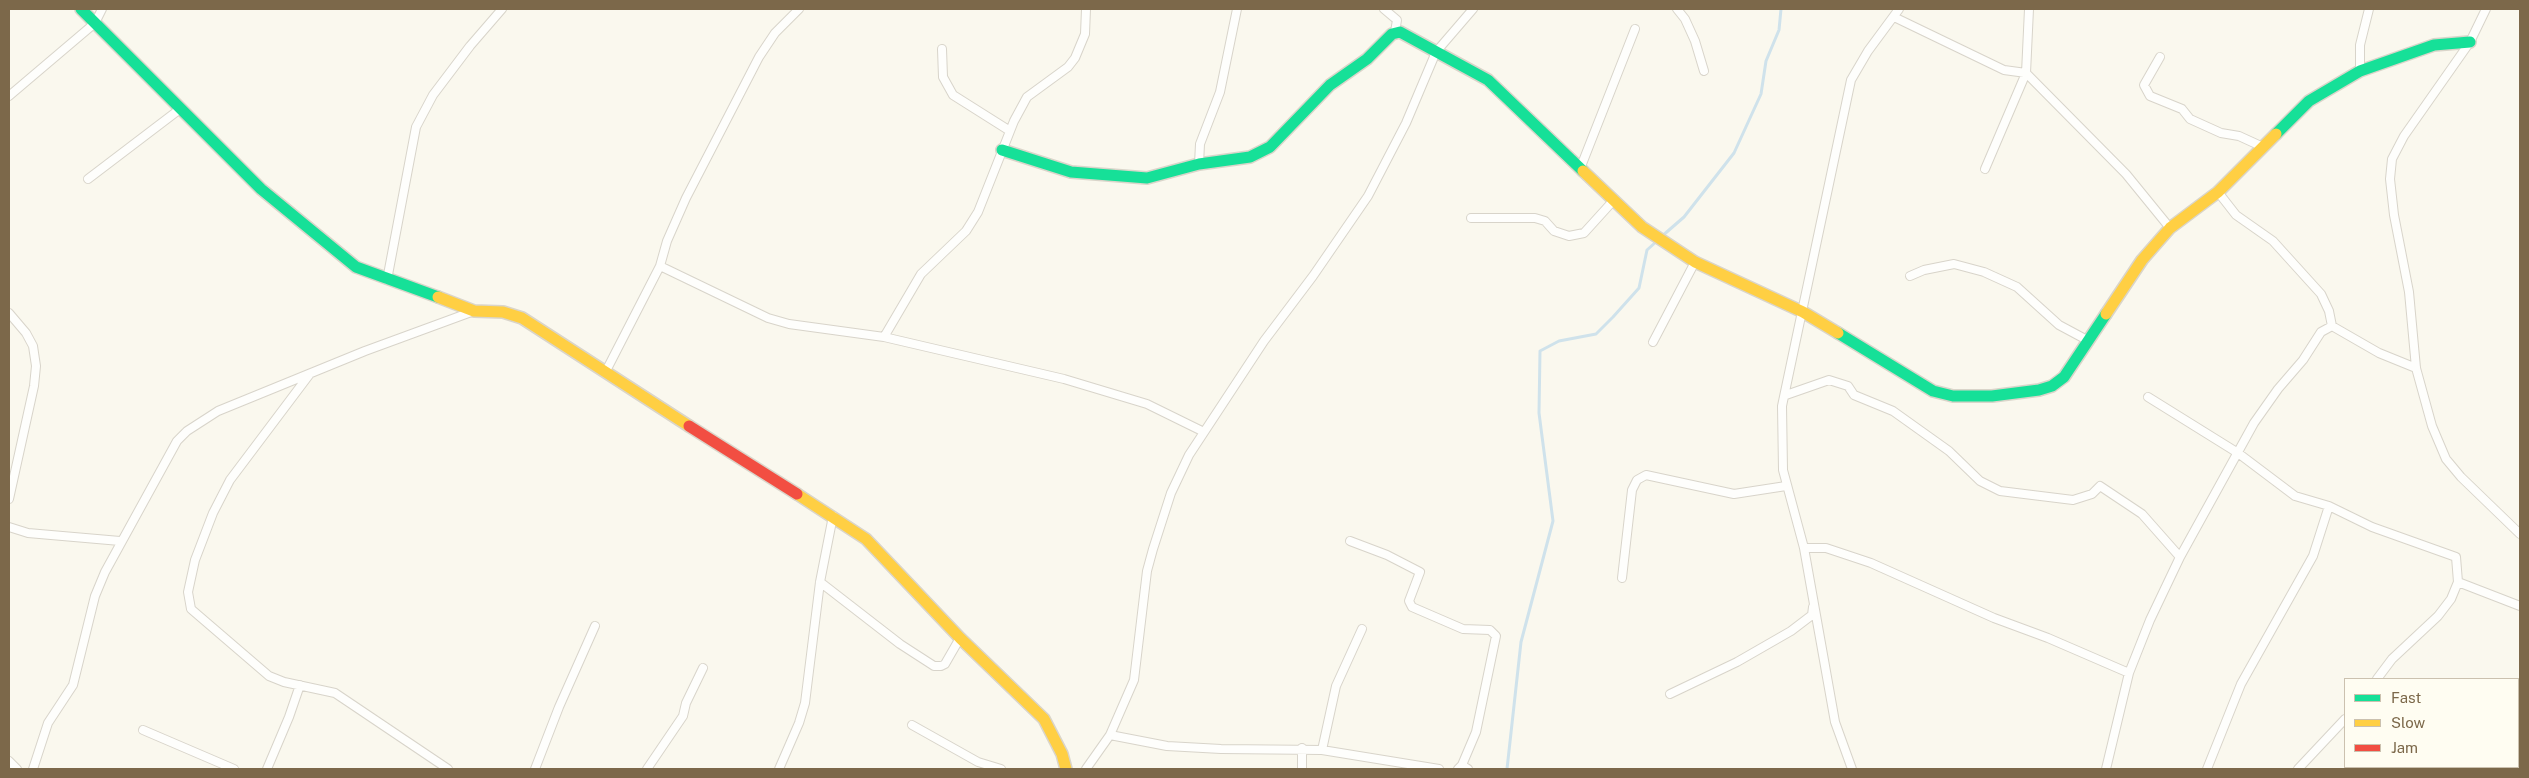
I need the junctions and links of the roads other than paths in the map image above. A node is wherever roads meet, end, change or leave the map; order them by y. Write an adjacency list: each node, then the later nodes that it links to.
1 (81, 9): 15 (street)
2 (102, 9): 15 (street)
3 (502, 9): 41 (street)
4 (799, 9): 39 (street)
5 (1086, 9): 27 (street)
6 (1237, 9): 30 (street)
7 (1384, 9): 17 (street)
8 (1473, 9): 20 (street)
9 (1677, 9): 22 (street)
10 (1899, 9): 14 (street)
11 (2029, 9): 24 (street)
12 (2369, 9): 23 (street)
13 (2486, 9): 18 (street)
14 (1894, 17): 24 (street); 43 (street)
15 (95, 23): 25 (street); 26 (street)
16 (1635, 29): 31 (street)
17 (1395, 32): 20 (street); 30 (street)
18 (2470, 42): 23 (street); 49 (street)
19 (942, 49): 27 (street)
20 (1436, 52): 31 (street); 54 (street)
21 (2160, 57): 28 (street)
22 (1704, 71)
23 (2360, 71): 28 (street)
24 (2026, 73): 32 (street); 37 (street)
25 (9, 96)
26 (180, 109): 33 (street); 41 (street)
27 (1010, 132): 29 (street)
28 (2263, 147): 34 (street)
29 (1002, 150): 30 (street); 46 (street)
30 (1199, 164)
31 (1580, 169): 35 (street)
32 (1984, 169)
33 (88, 179)
34 (2218, 192): 37 (street); 45 (street)
35 (1613, 201): 36 (street); 38 (street)
36 (1471, 218)
37 (2170, 228): 47 (street)
38 (1695, 262): 43 (street); 48 (street)
39 (660, 266): 46 (street); 50 (street)
40 (1910, 276): 47 (street)
41 (387, 280): 42 (street)
42 (474, 310): 50 (street); 51 (street)
43 (1802, 312): 47 (street); 52 (street)
44 (9, 313): 57 (street)
45 (2332, 326): 49 (street); 55 (street)
46 (884, 336): 54 (street)
47 (2087, 340)
48 (1653, 342)
49 (2416, 368): 61 (street)
50 (606, 371): 59 (street)
51 (309, 375): 63 (street); 77 (street)
52 (1786, 395): 56 (street); 65 (street)
53 (2148, 397): 55 (street)
54 (1204, 432): 82 (street)
55 (2238, 453): 58 (street); 65 (street)
56 (1786, 486): 64 (street); 66 (street)
57 (9, 499)
58 (2329, 506): 68 (street); 102 (street)
59 (833, 516): 67 (street); 73 (street)
60 (9, 527): 63 (street)
61 (2520, 534)
62 (1350, 540): 86 (street)
63 (120, 541): 88 (street)
64 (1804, 548): 69 (street); 75 (street)
65 (2180, 556): 75 (street)
66 (1622, 578)
67 (820, 582): 73 (street); 94 (street)
68 (2458, 582): 70 (street); 76 (street)
69 (1814, 600): 78 (street); 100 (street)
70 (2520, 606)
71 (596, 626): 92 (street)
72 (1362, 629): 84 (street)
73 (960, 638): 96 (street)
74 (703, 668): 93 (street)
75 (2129, 673): 101 (street)
76 (2377, 678)
77 (300, 685): 90 (street); 91 (street)
78 (1670, 694)
79 (2344, 720): 103 (street)
80 (912, 725): 95 (street)
81 (144, 730): 89 (street)
82 (1110, 735): 83 (street); 97 (street)
83 (1302, 748): 84 (street); 98 (street)
84 (1322, 750): 99 (street)
85 (9, 760): 87 (street)
86 (1463, 768)
87 (17, 769)
88 (33, 769)
89 (234, 769)
90 (268, 769)
91 (448, 769)
92 (536, 769)
93 (647, 769)
94 (779, 769)
95 (1001, 769)
96 (1066, 769)
97 (1086, 769)
98 (1302, 769)
99 (1439, 769)
100 (1852, 769)
101 (2106, 769)
102 (2208, 769)
103 (2298, 769)

